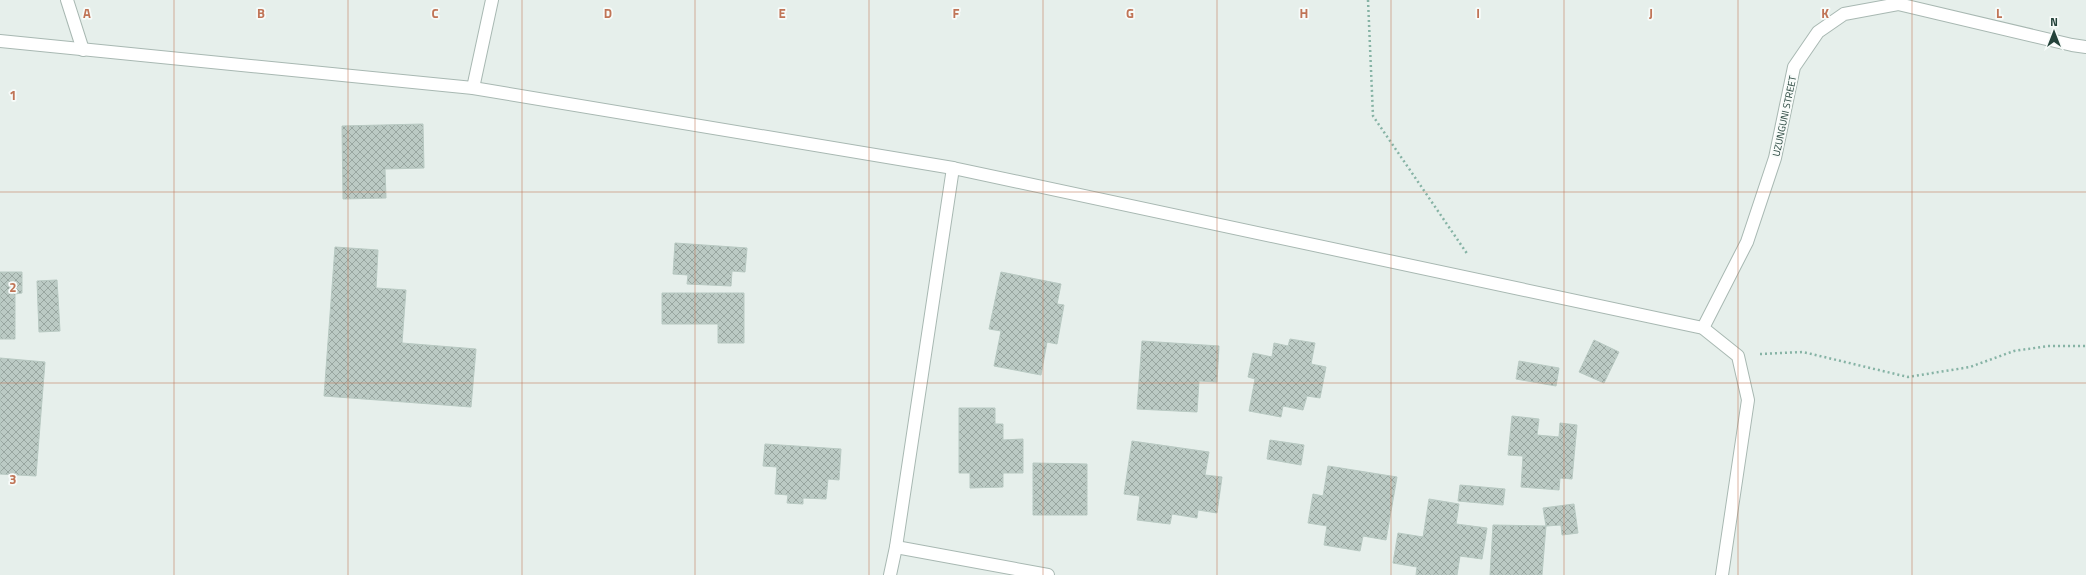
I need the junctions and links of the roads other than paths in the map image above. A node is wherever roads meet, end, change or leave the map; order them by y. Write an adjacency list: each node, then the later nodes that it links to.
1 (67, 0): 5 (street)
2 (492, 0): 6 (street)
3 (0, 41): 5 (street)
4 (2086, 47): 8 (street, UZUNGUNI STREET)
5 (83, 50): 6 (street)
6 (473, 88): 7 (street)
7 (953, 168): 8 (street); 9 (street)
8 (1703, 328): 12 (street)
9 (896, 547): 10 (street); 11 (street)
10 (890, 575)
11 (1048, 575)
12 (1722, 575)

